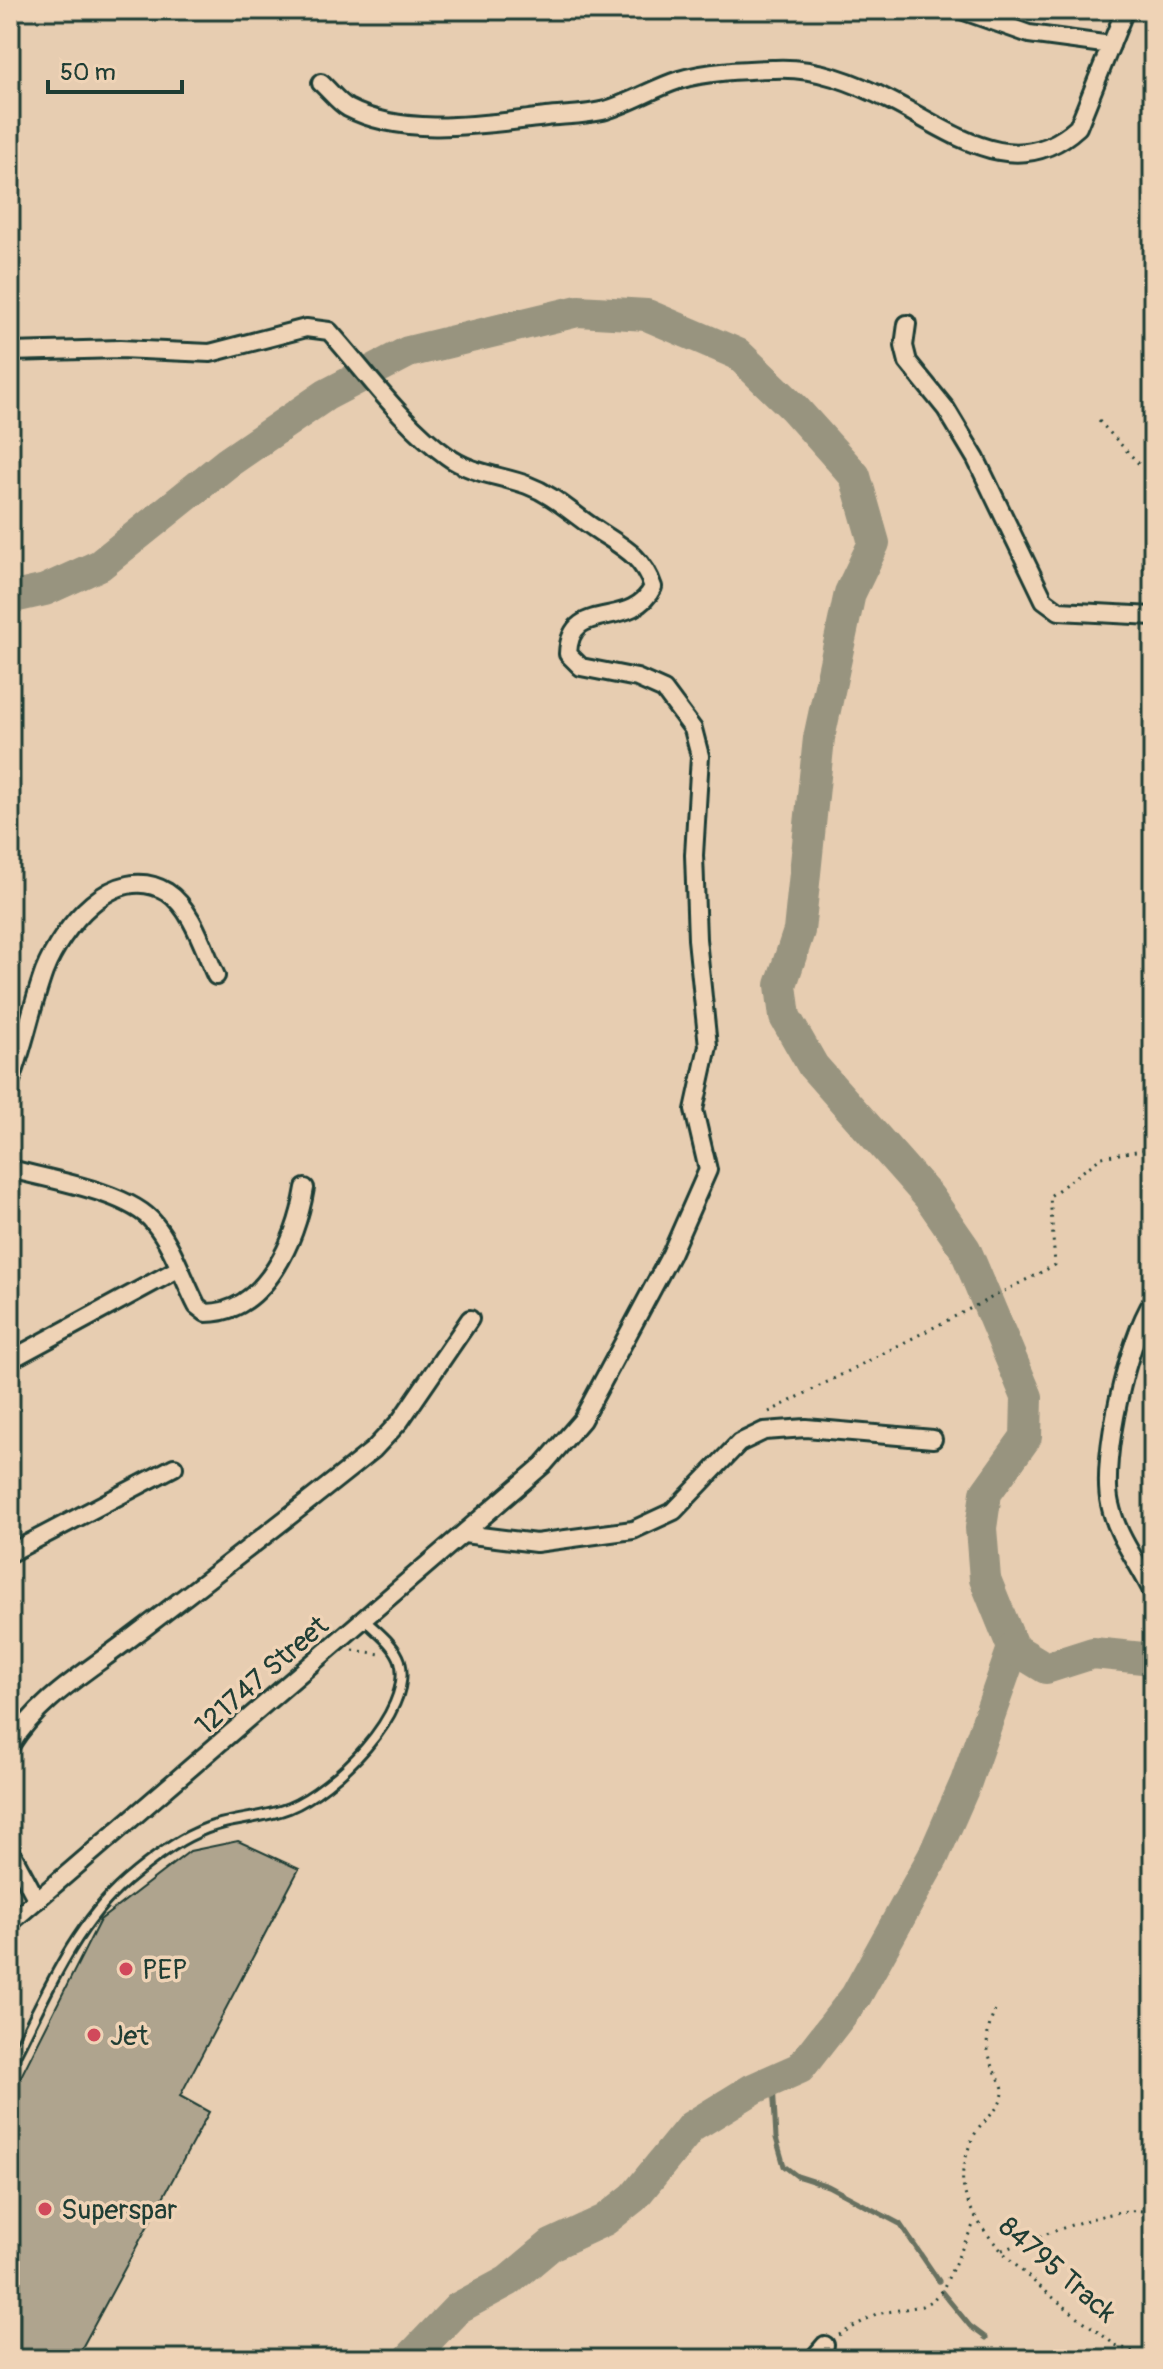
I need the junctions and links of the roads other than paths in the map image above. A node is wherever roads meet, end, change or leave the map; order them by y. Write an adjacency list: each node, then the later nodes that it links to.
1 (961, 10): 3 (street)
2 (1125, 10): 3 (street)
3 (1111, 45): 4 (street)
4 (321, 83)
5 (907, 324): 7 (street)
6 (10, 352): 18 (street, 121747 Street)
7 (1153, 616)
8 (216, 976): 9 (street)
9 (10, 1083)
10 (10, 1169): 12 (street)
11 (305, 1188): 12 (street)
12 (178, 1269): 15 (street)
13 (1153, 1301): 20 (street)
14 (470, 1319): 22 (street)
15 (10, 1360)
16 (933, 1439): 18 (street)
17 (174, 1467): 19 (street)
18 (464, 1534): 21 (street, 121747 Street)
19 (10, 1553)
20 (1153, 1593)
21 (365, 1620): 24 (street, 121747 Street); 26 (lane)
22 (10, 1746)
23 (10, 1850): 24 (street)
24 (37, 1900): 25 (street, 121747 Street)
25 (10, 1923)
26 (10, 2065)
27 (825, 2345): 28 (street)
28 (813, 2359)

